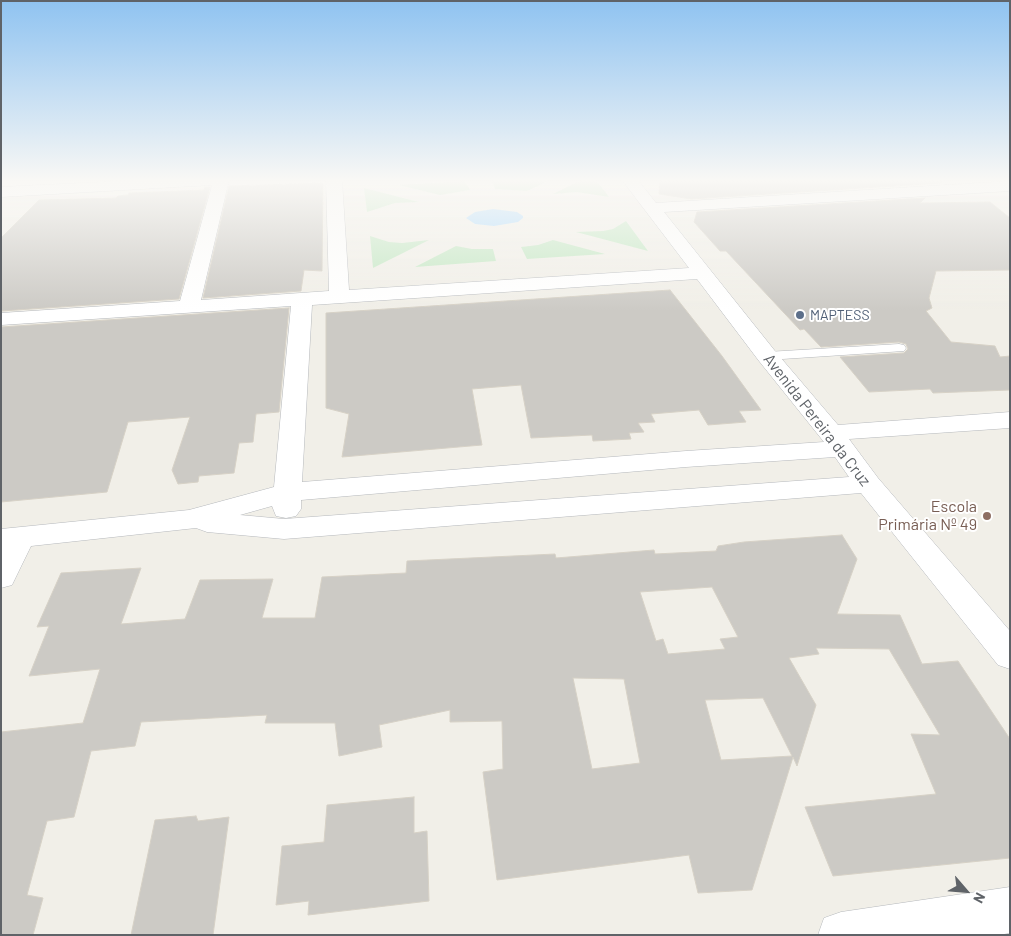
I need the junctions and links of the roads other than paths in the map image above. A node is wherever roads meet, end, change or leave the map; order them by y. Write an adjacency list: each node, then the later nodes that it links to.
1 (210, 224): 7 (street)
2 (336, 224): 5 (street)
3 (664, 224): 4 (street, Avenida Pereira da Cruz)
4 (702, 273): 5 (street); 10 (street, Avenida Pereira da Cruz)
5 (339, 297): 6 (street)
6 (302, 299): 7 (street); 14 (street)
7 (189, 306): 8 (street)
8 (1, 319)
9 (899, 348): 10 (lane)
10 (767, 356): 12 (street, Avenida Pereira da Cruz)
11 (1010, 420): 12 (street)
12 (837, 441): 13 (street, Avenida Pereira da Cruz); 14 (street)
13 (868, 484): 16 (street); 19 (street, Avenida Pereira da Cruz)
14 (288, 492): 15 (street); 16 (street)
15 (190, 520): 16 (street); 17 (street)
16 (284, 529)
17 (10, 538): 18 (street)
18 (1, 577)
19 (1010, 655)
20 (1010, 910): 21 (street)
21 (841, 935)

